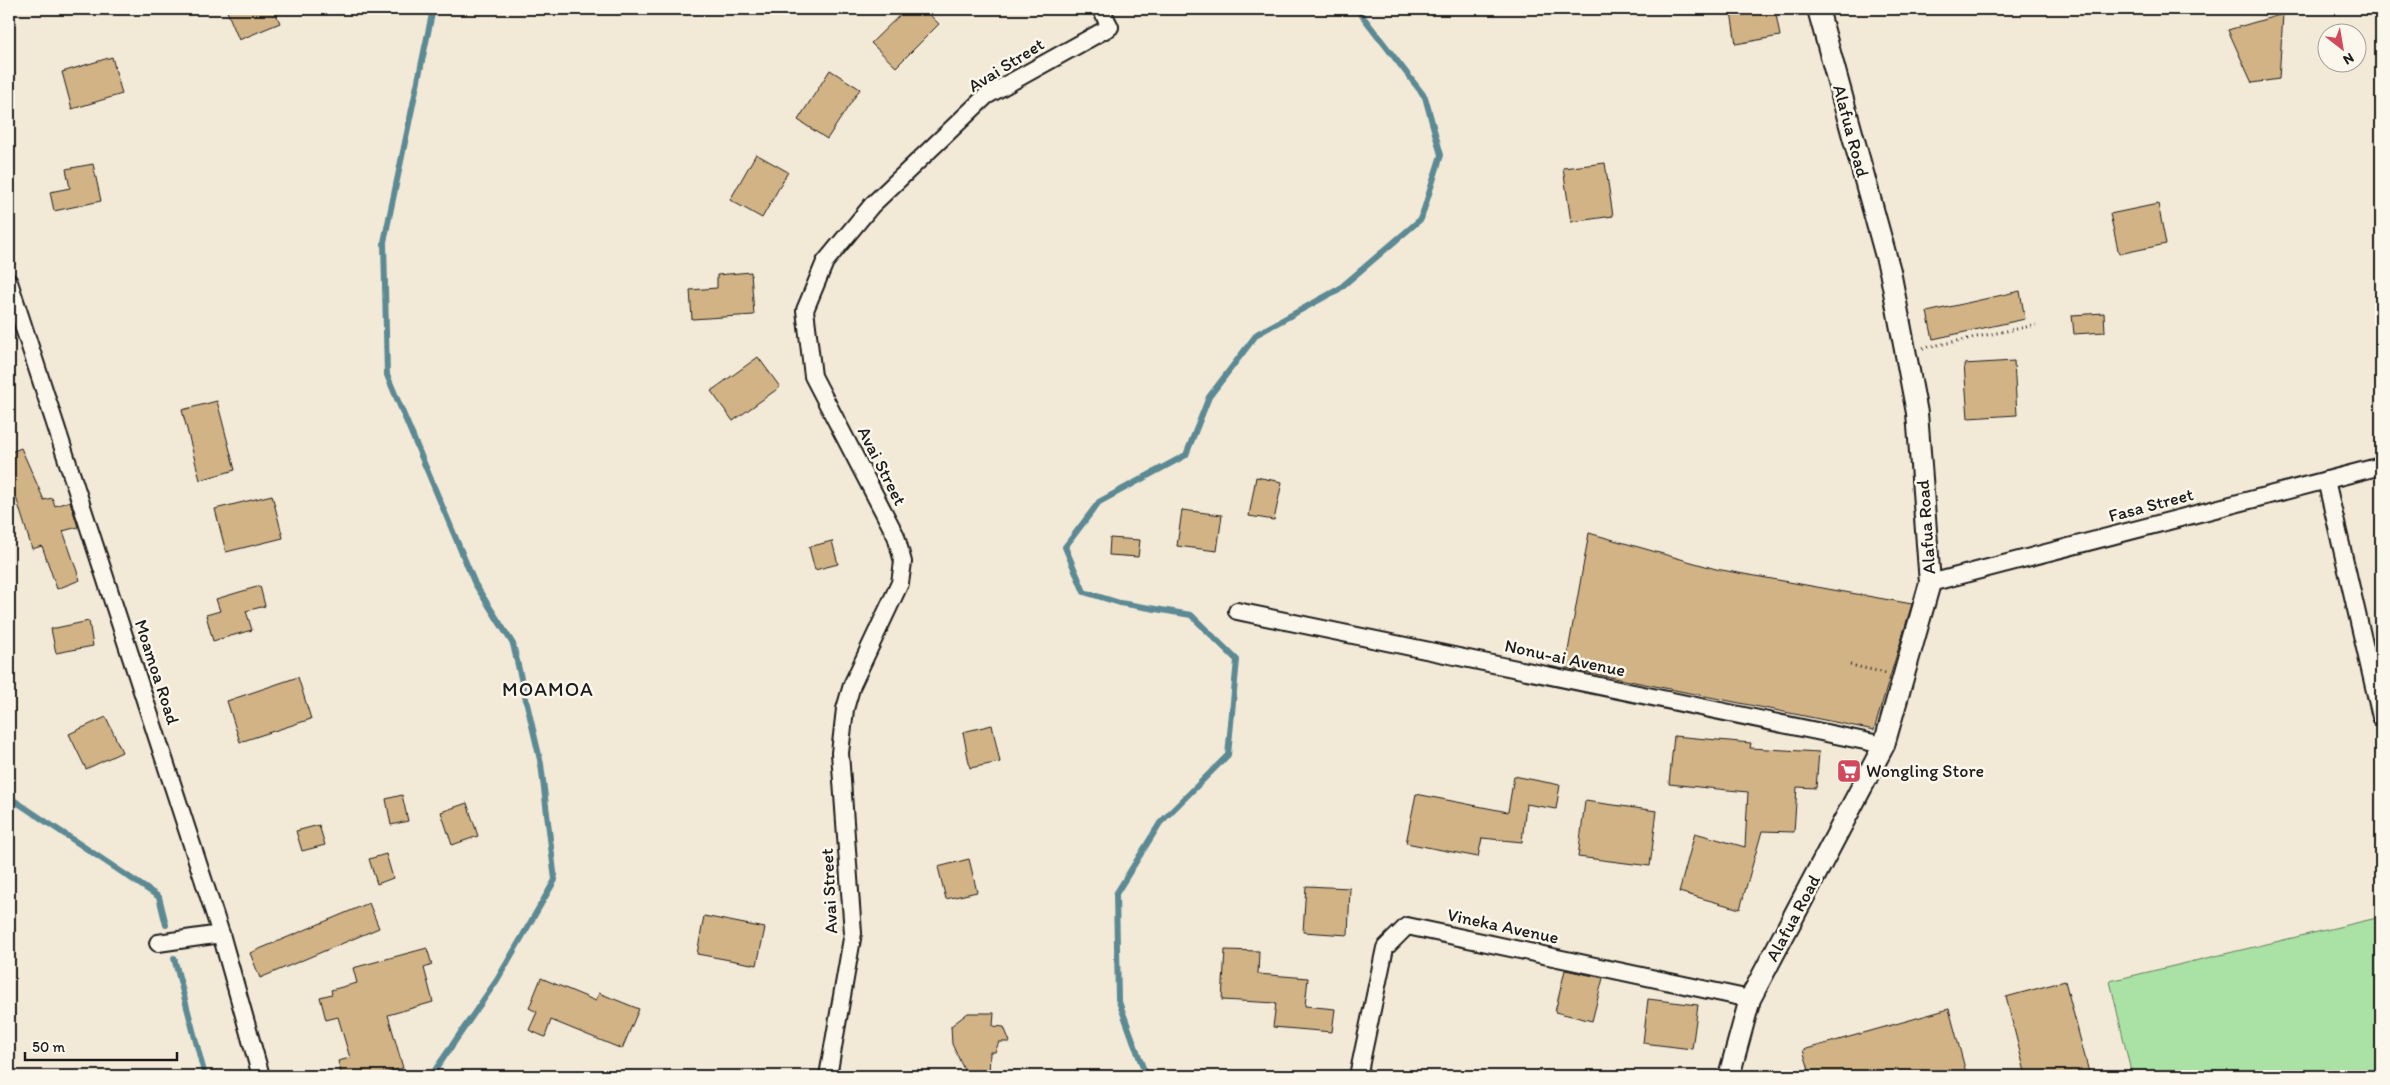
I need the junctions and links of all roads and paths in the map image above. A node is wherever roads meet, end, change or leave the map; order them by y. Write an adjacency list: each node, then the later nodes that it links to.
1 (1101, 9): 19 (street, Avai Street)
2 (1818, 9): 5 (street, Alafua Road)
3 (9, 282): 14 (street, Moamoa Road)
4 (2036, 325): 5 (path)
5 (1905, 352): 8 (street, Alafua Road)
6 (2381, 466): 7 (street, Fasa Street)
7 (2326, 480): 8 (street, Fasa Street); 12 (street)
8 (1930, 583): 11 (street, Alafua Road)
9 (1237, 611): 13 (street, Nonu-ai Avenue)
10 (1850, 665): 11 (path)
11 (1903, 678): 13 (street, Alafua Road)
12 (2381, 717)
13 (1884, 745): 16 (street, Alafua Road)
14 (221, 934): 15 (street); 18 (street, Moamoa Road)
15 (158, 943)
16 (1750, 999): 21 (street, Vineka Avenue); 22 (street, Alafua Road)
17 (912, 1073): 20 (path)
18 (261, 1076)
19 (828, 1076)
20 (896, 1076)
21 (1358, 1076)
22 (1729, 1076)

